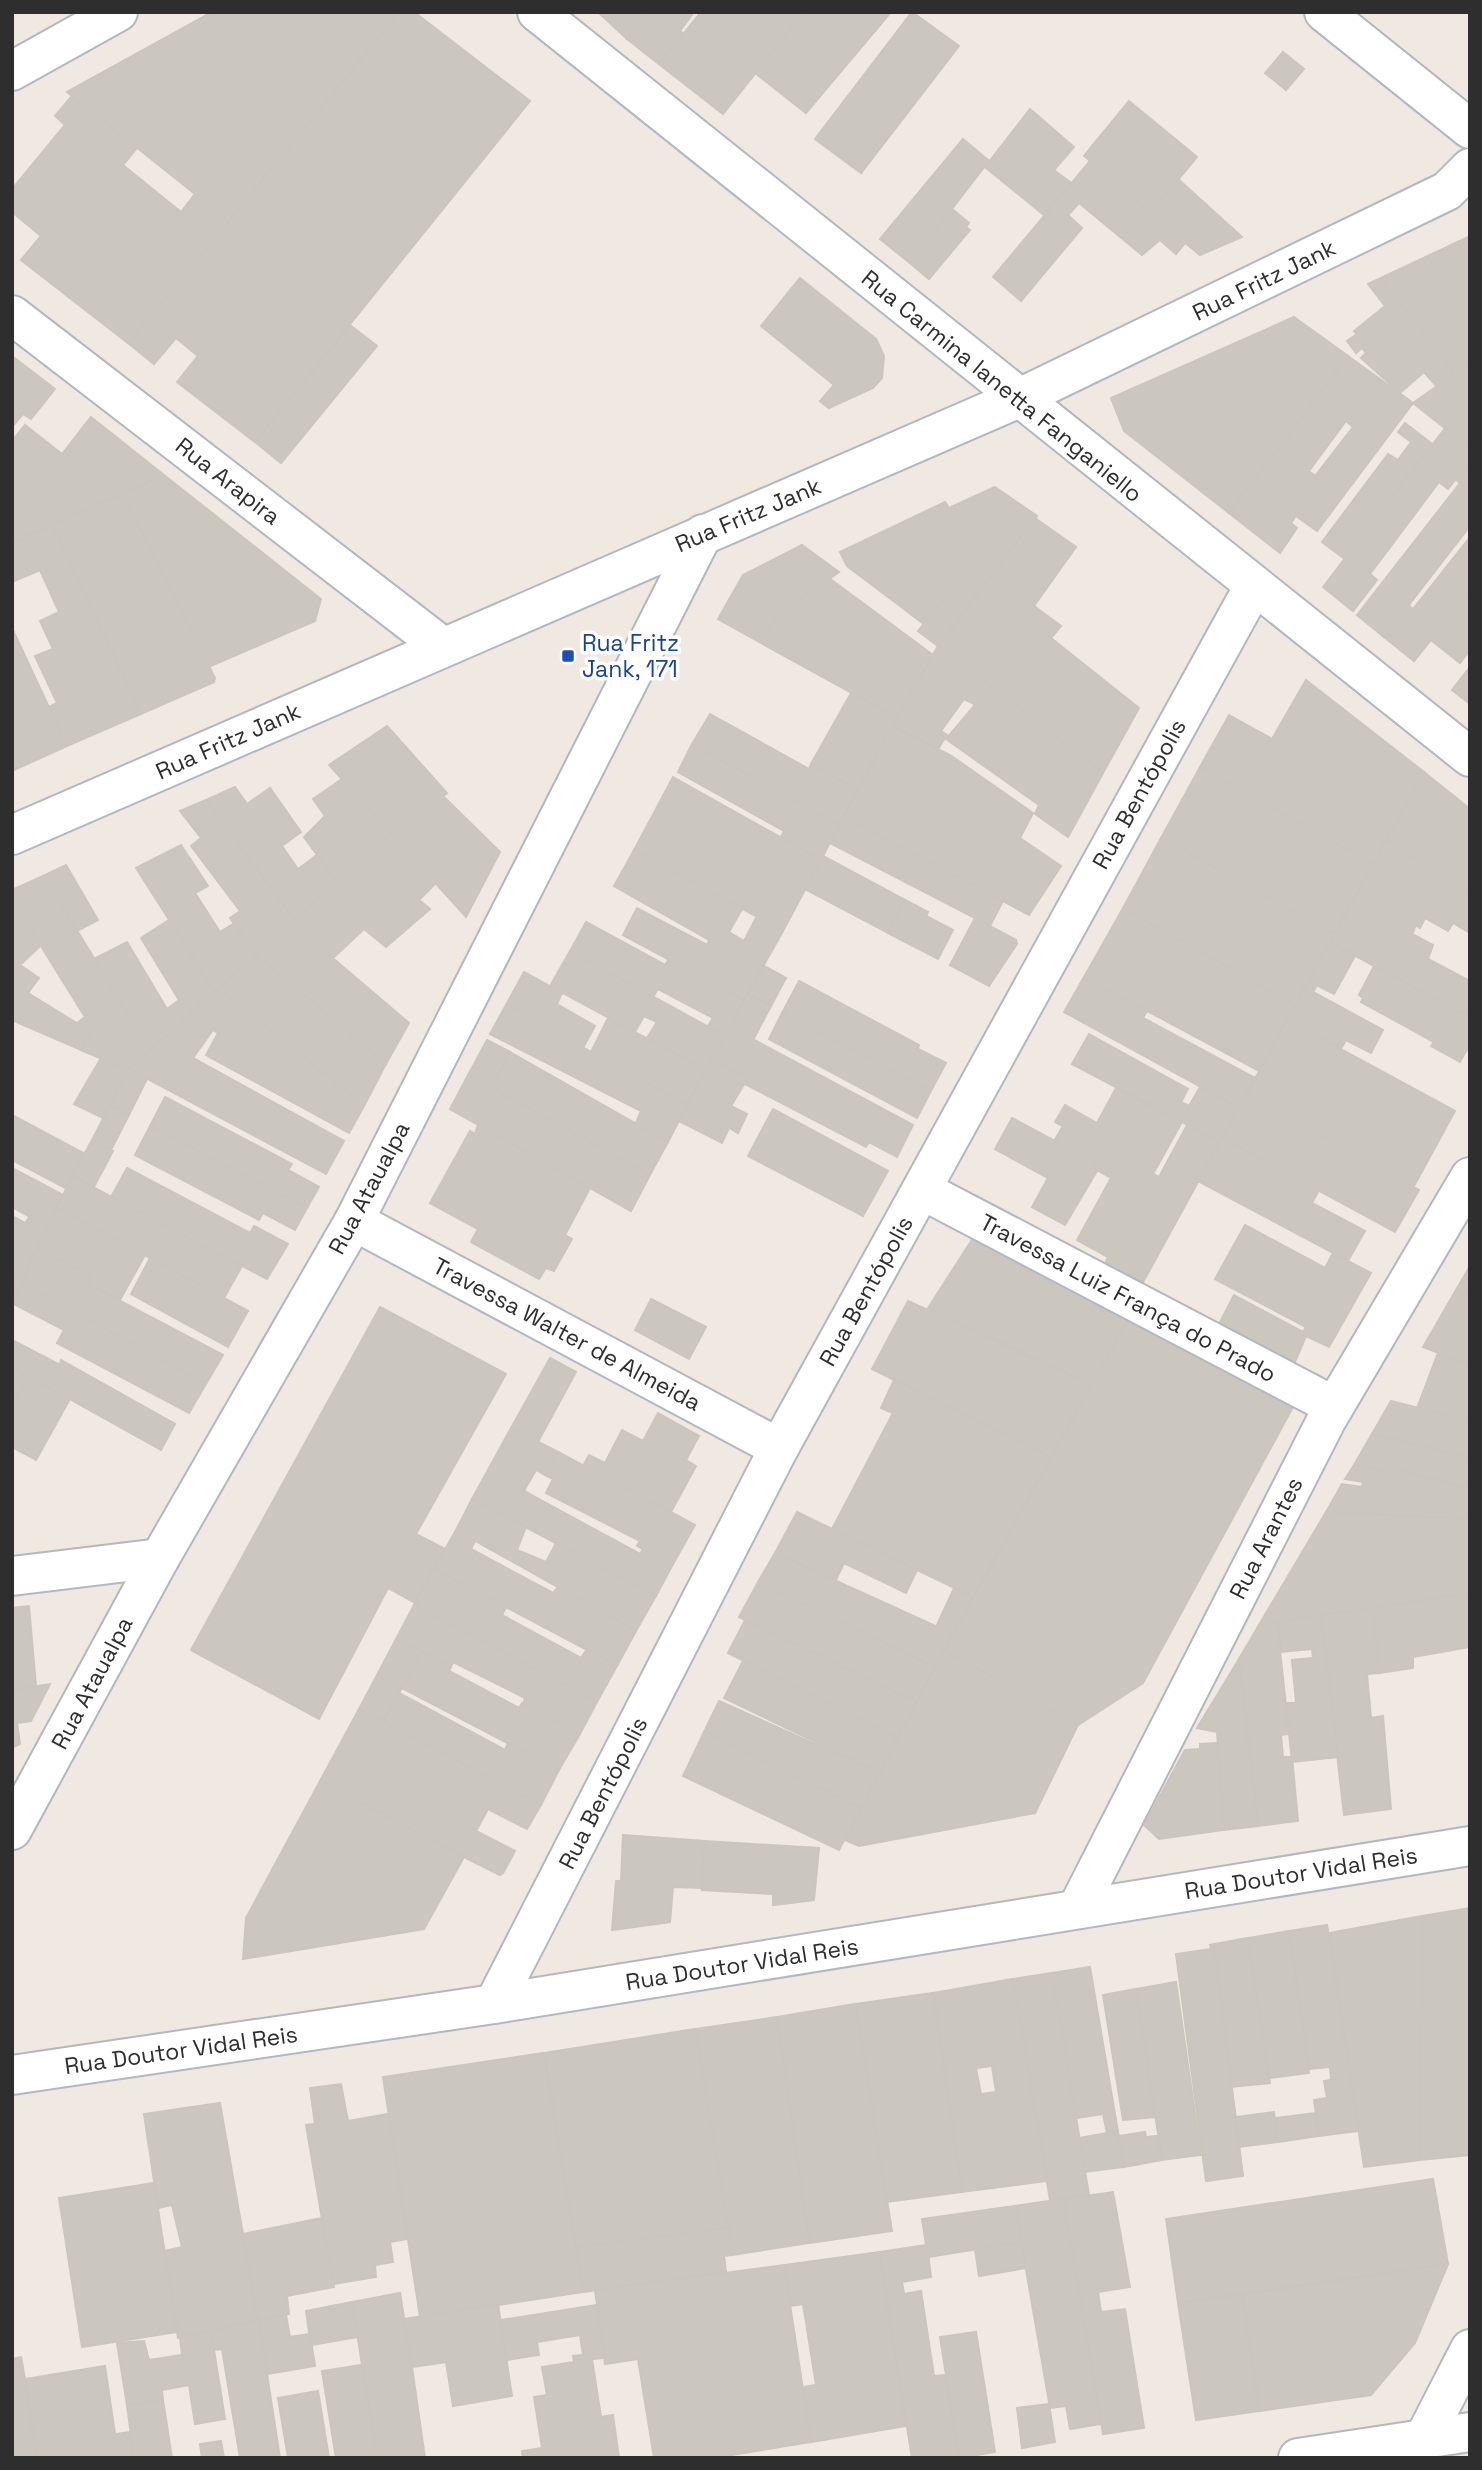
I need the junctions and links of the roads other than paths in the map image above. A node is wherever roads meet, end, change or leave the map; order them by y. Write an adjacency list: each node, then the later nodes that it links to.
1 (118, 12): 4 (street)
2 (537, 12): 8 (street, Rua Carmina Ianetta Fanganiello)
3 (1325, 12): 5 (street)
4 (12, 71)
5 (1470, 129)
6 (1470, 168): 8 (street, Rua Fritz Jank)
7 (12, 315): 11 (street, Rua Arapira)
8 (1017, 399): 9 (street, Rua Fritz Jank); 10 (street, Rua Carmina Ianetta Fanganiello)
9 (703, 534): 11 (street, Rua Fritz Jank); 16 (street, Rua Ataualpa)
10 (1254, 586): 12 (street, Rua Carmina Ianetta Fanganiello); 15 (street, Rua Bentópolis)
11 (443, 647): 13 (street, Rua Fritz Jank)
12 (1470, 757)
13 (12, 835)
14 (1470, 1177): 17 (street, Rua Arantes)
15 (922, 1189): 17 (street, Travessa Luiz França do Prado); 18 (street, Rua Bentópolis)
16 (354, 1221): 18 (street, Travessa Walter de Almeida); 19 (street, Rua Ataualpa)
17 (1334, 1406): 23 (street, Rua Arantes)
18 (779, 1448): 24 (street, Rua Bentópolis)
19 (160, 1558): 20 (street); 21 (street, Rua Ataualpa)
20 (12, 1576)
21 (12, 1830)
22 (1470, 1846): 23 (street, Rua Doutor Vidal Reis)
23 (1077, 1909): 24 (street, Rua Doutor Vidal Reis)
24 (494, 2004): 25 (street, Rua Doutor Vidal Reis)
25 (12, 2075)
26 (1470, 2348): 28 (street)
27 (1470, 2432): 28 (street)
28 (1420, 2448): 29 (street)
29 (1298, 2458)

